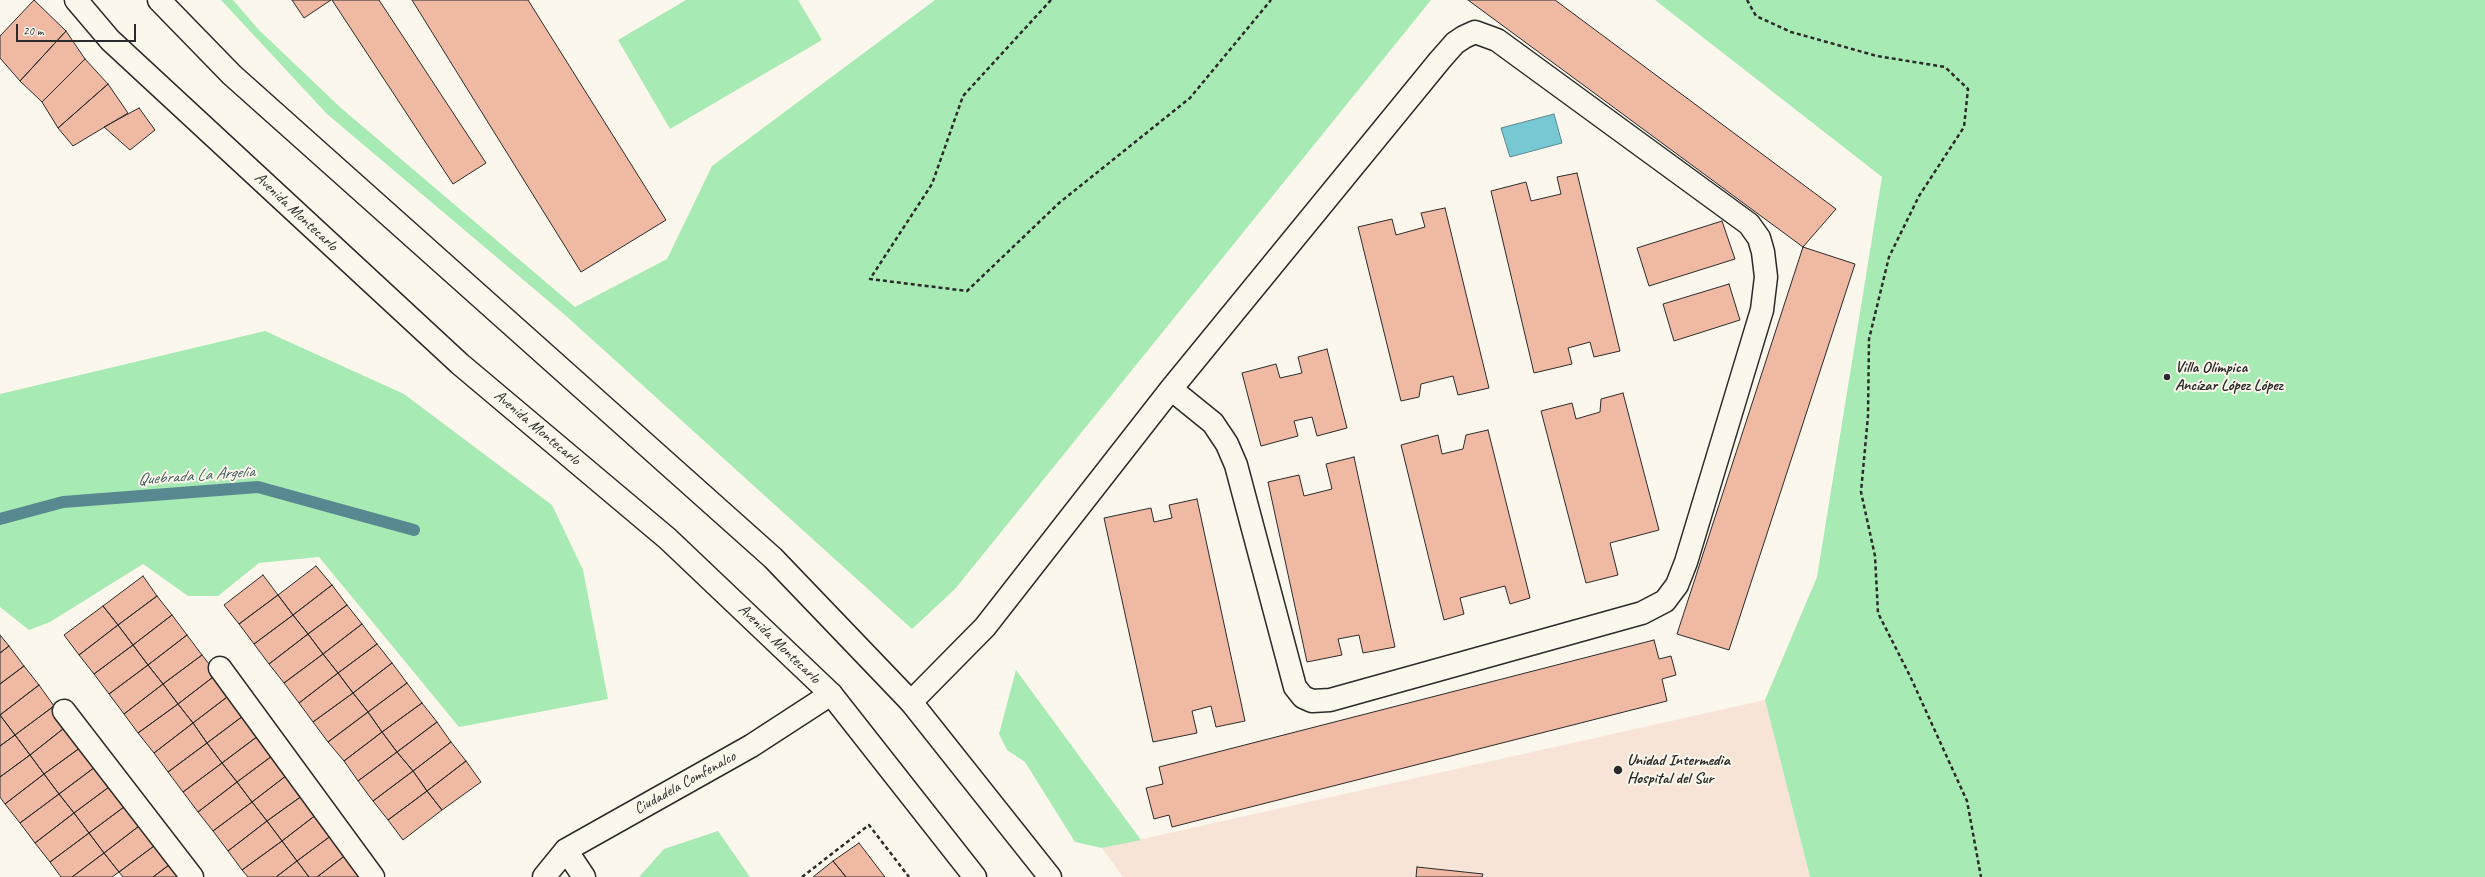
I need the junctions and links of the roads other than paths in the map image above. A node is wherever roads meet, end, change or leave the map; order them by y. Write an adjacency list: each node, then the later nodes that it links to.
1 (76, 0): 5 (main road, Avenida Montecarlo)
2 (159, 0): 6 (main road)
3 (1171, 389): 3 (main road); 6 (main road)
4 (220, 668): 10 (main road)
5 (831, 694): 8 (main road, Ciudadela Comfenalco); 13 (main road, Avenida Montecarlo)
6 (911, 702): 14 (main road)
7 (64, 711): 9 (main road)
8 (566, 850): 11 (main road, Ciudadela Comfenalco); 12 (main road)
9 (192, 877)
10 (374, 877)
11 (544, 877)
12 (584, 877)
13 (975, 877)
14 (1050, 877)

